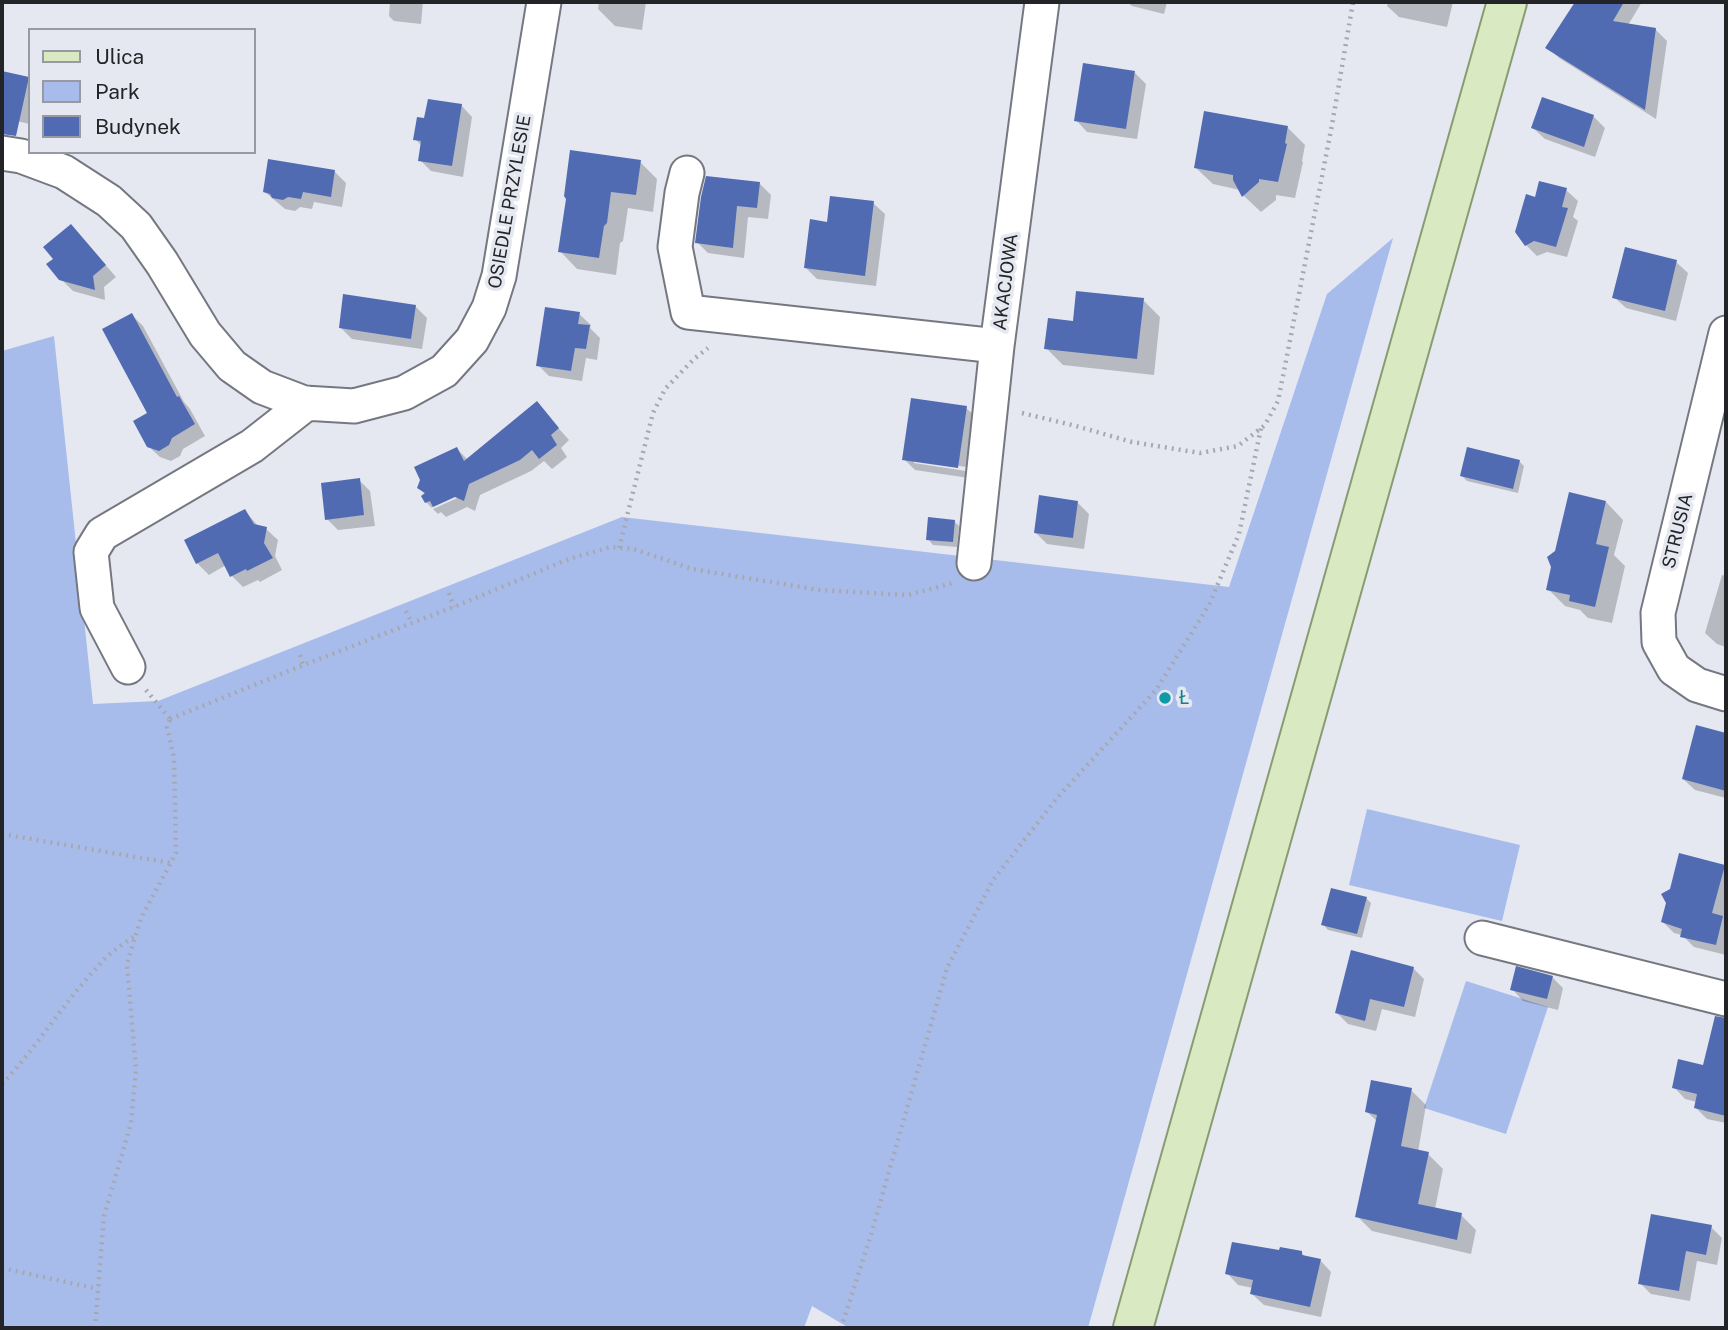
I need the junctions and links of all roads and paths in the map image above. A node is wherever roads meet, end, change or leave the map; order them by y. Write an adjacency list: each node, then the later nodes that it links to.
1 (544, 2): 10 (street, OSIEDLE PRZYLESIE)
2 (1042, 2): 9 (street, AKACJOWA)
3 (1353, 2): 12 (path)
4 (1507, 2): 33 (main road)
5 (2, 153): 10 (street, OSIEDLE PRZYLESIE)
6 (687, 173): 7 (street)
7 (739, 318): 9 (street); 13 (path)
8 (1726, 333): 22 (street, STRUSIA)
9 (997, 346): 11 (street, AKACJOWA)
10 (307, 403): 21 (street)
11 (991, 406): 12 (path); 14 (street, AKACJOWA)
12 (1261, 428): 32 (path)
13 (619, 548): 14 (path); 16 (path)
14 (974, 563)
15 (449, 593): 16 (path)
16 (454, 607): 18 (path)
17 (406, 611): 18 (path)
18 (412, 623): 20 (path)
19 (300, 654): 20 (path)
20 (303, 665): 24 (path)
21 (128, 667)
22 (1726, 694)
23 (2, 834): 24 (path)
24 (171, 863): 25 (path)
25 (136, 935): 28 (path); 30 (path)
26 (1482, 938): 27 (street)
27 (1726, 999)
28 (2, 1084)
29 (2, 1268): 30 (path)
30 (98, 1289): 31 (path)
31 (95, 1328)
32 (841, 1328)
33 (1133, 1328)

